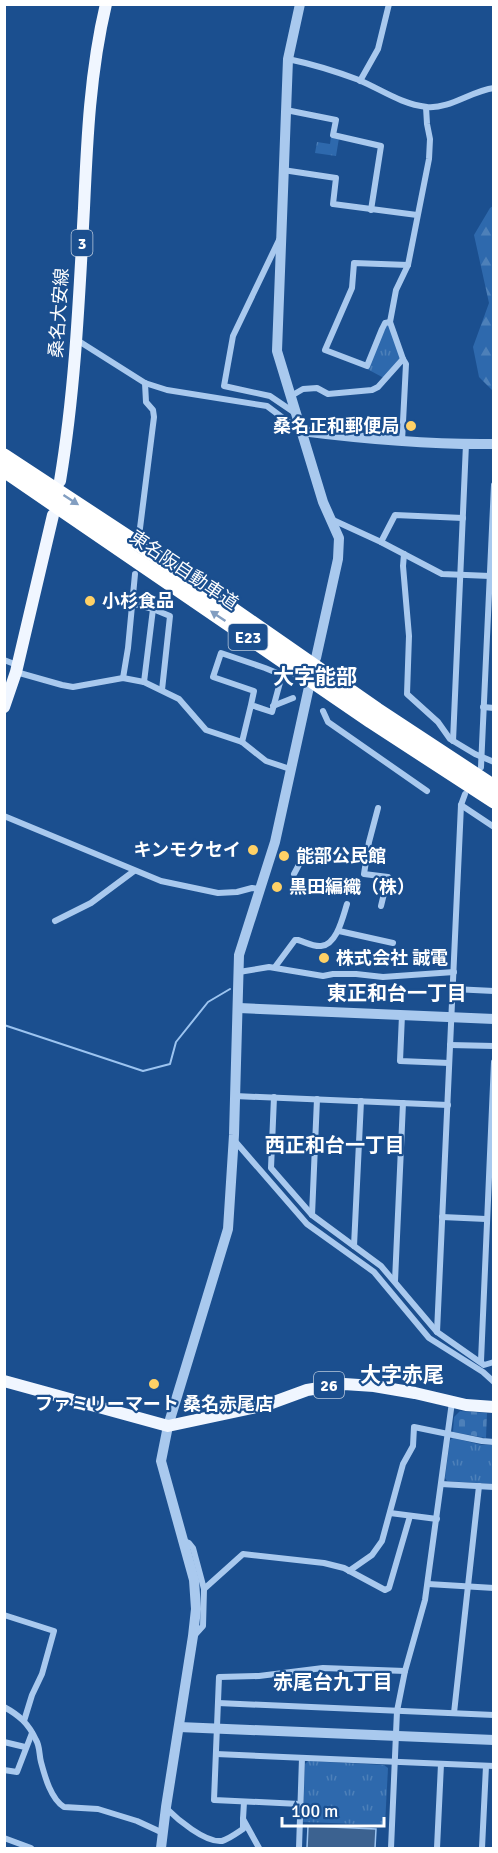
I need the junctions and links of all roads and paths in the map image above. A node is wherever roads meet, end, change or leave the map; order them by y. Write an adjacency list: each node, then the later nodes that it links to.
1 (106, 4): 15 (main road, 桑名大安線 / 3)
2 (300, 4): 4 (street)
3 (389, 4): 5 (street)
4 (288, 59): 5 (street); 8 (street)
5 (360, 81): 7 (street)
6 (494, 88): 7 (street)
7 (426, 107): 11 (street)
8 (286, 110): 9 (street); 10 (street)
9 (283, 170): 10 (street); 12 (street)
10 (372, 210): 11 (street)
11 (417, 215): 13 (street)
12 (282, 232): 18 (street); 19 (street)
13 (408, 265): 14 (street); 14 (street)
14 (390, 322): 16 (street)
15 (76, 340): 17 (street); 26 (main road, 桑名大安線 / 3)
16 (403, 359): 18 (street); 21 (street)
17 (145, 383): 20 (street); 31 (street)
18 (291, 396): 19 (street)
19 (296, 414): 20 (street)
20 (301, 431): 21 (street); 30 (street)
21 (402, 441): 22 (street)
22 (466, 444): 23 (street); 29 (street)
23 (494, 444)
24 (4, 456): 60 (highway, 東名阪自動車道 / E23, one-way to 60)
25 (4, 470): 63 (highway, 東名阪自動車道 / E23, one-way to 25)
26 (60, 481)
27 (494, 485): 36 (street)
28 (53, 515): 42 (main road)
29 (463, 518): 32 (street); 35 (street)
30 (332, 519): 32 (street); 40 (street)
31 (139, 536)
32 (381, 542): 33 (street)
33 (405, 554): 35 (street); 54 (street)
34 (135, 574): 37 (street)
35 (460, 574): 36 (street); 54 (street)
36 (489, 576): 39 (street)
37 (131, 603): 38 (street); 43 (street)
38 (153, 609): 44 (street); 46 (street)
39 (490, 644): 51 (street)
40 (316, 658)
41 (4, 660): 42 (street)
42 (17, 668): 43 (street); 50 (main road)
43 (123, 678): 44 (street)
44 (144, 682): 46 (street)
45 (309, 687): 59 (street)
46 (162, 690): 55 (street)
47 (293, 698): 49 (street)
48 (251, 705): 49 (street); 49 (street); 55 (street)
49 (273, 706)
50 (4, 707)
51 (483, 707): 52 (street); 56 (street)
52 (494, 708)
53 (323, 711): 61 (street)
54 (453, 741): 56 (street)
55 (242, 742): 59 (street)
56 (482, 757): 57 (street); 58 (street)
57 (494, 762)
58 (480, 767)
59 (290, 769): 71 (street)
60 (494, 786)
61 (427, 790)
62 (465, 794): 64 (street)
63 (494, 801)
64 (461, 805): 67 (street); 79 (street)
65 (378, 808): 73 (street)
66 (4, 816): 69 (street)
67 (494, 827)
68 (303, 857): 70 (street)
69 (134, 871): 71 (street); 74 (street)
70 (294, 874)
71 (260, 889): 78 (street)
72 (347, 904): 75 (street)
73 (381, 906)
74 (55, 921)
75 (339, 931): 76 (street); 77 (street)
76 (393, 943)
77 (275, 967): 78 (street); 79 (street)
78 (239, 972): 82 (street)
79 (454, 972): 80 (street)
80 (453, 989): 81 (street); 84 (street)
81 (494, 991)
82 (239, 1008): 83 (street); 90 (street)
83 (402, 1015): 84 (street); 89 (street)
84 (452, 1016): 85 (street); 86 (street)
85 (494, 1019)
86 (450, 1045): 87 (street); 89 (street)
87 (494, 1046)
88 (494, 1062): 96 (street)
89 (449, 1063): 95 (street)
90 (235, 1096): 91 (street); 97 (street)
91 (274, 1097): 92 (street); 98 (street)
92 (317, 1100): 93 (street); 98 (street)
93 (361, 1101): 94 (street); 101 (street)
94 (403, 1103): 95 (street); 102 (street)
95 (448, 1105): 99 (street)
96 (492, 1130): 100 (street)
97 (234, 1140): 107 (street); 110 (street)
98 (312, 1215): 101 (street)
99 (442, 1217): 100 (street); 103 (street)
100 (486, 1219): 104 (street)
101 (354, 1246): 102 (street)
102 (395, 1281): 103 (street)
103 (437, 1332): 104 (street)
104 (481, 1362): 105 (street)
105 (494, 1362)
106 (4, 1381): 110 (main road, 26)
107 (494, 1382)
108 (452, 1402): 109 (main road, 26); 110 (main road, 26); 111 (street)
109 (494, 1407)
110 (168, 1426): 119 (street)
111 (448, 1434): 112 (street); 113 (street); 116 (street)
112 (494, 1442)
113 (441, 1484): 114 (street); 118 (street)
114 (479, 1486): 115 (street); 122 (street)
115 (494, 1486)
116 (390, 1513): 117 (street); 120 (street)
117 (410, 1515): 118 (street); 120 (street)
118 (437, 1519): 121 (street)
119 (183, 1540): 124 (street); 126 (street)
120 (348, 1571): 124 (street)
121 (428, 1584): 122 (street); 127 (street)
122 (468, 1587): 123 (street); 131 (street)
123 (494, 1588)
124 (204, 1589): 126 (street)
125 (4, 1615): 133 (street)
126 (193, 1636): 134 (street)
127 (405, 1671): 128 (street); 130 (street)
128 (218, 1703): 130 (street); 135 (street)
129 (4, 1707): 133 (street)
130 (397, 1711): 131 (street); 137 (street)
131 (454, 1713): 132 (street)
132 (494, 1715)
133 (24, 1721): 136 (street)
134 (179, 1727): 135 (street); 150 (street)
135 (217, 1728): 137 (street); 141 (street)
136 (32, 1733): 140 (street); 152 (street)
137 (396, 1736): 138 (street); 143 (street)
138 (494, 1740)
139 (4, 1742): 140 (street)
140 (26, 1747): 147 (street)
141 (216, 1754): 142 (street); 148 (street)
142 (302, 1758): 143 (street); 149 (street)
143 (395, 1762): 144 (street); 158 (street)
144 (441, 1764): 145 (street); 159 (street)
145 (486, 1766): 146 (street); 160 (street)
146 (494, 1766)
147 (4, 1770)
148 (244, 1802): 149 (street); 151 (street)
149 (300, 1804): 157 (street)
150 (166, 1807): 151 (street); 152 (street)
151 (243, 1819): 156 (street)
152 (164, 1833): 155 (street)
153 (4, 1838): 154 (street)
154 (31, 1848)
155 (161, 1848)
156 (259, 1848)
157 (299, 1848)
158 (391, 1848)
159 (437, 1848)
160 (482, 1848)

